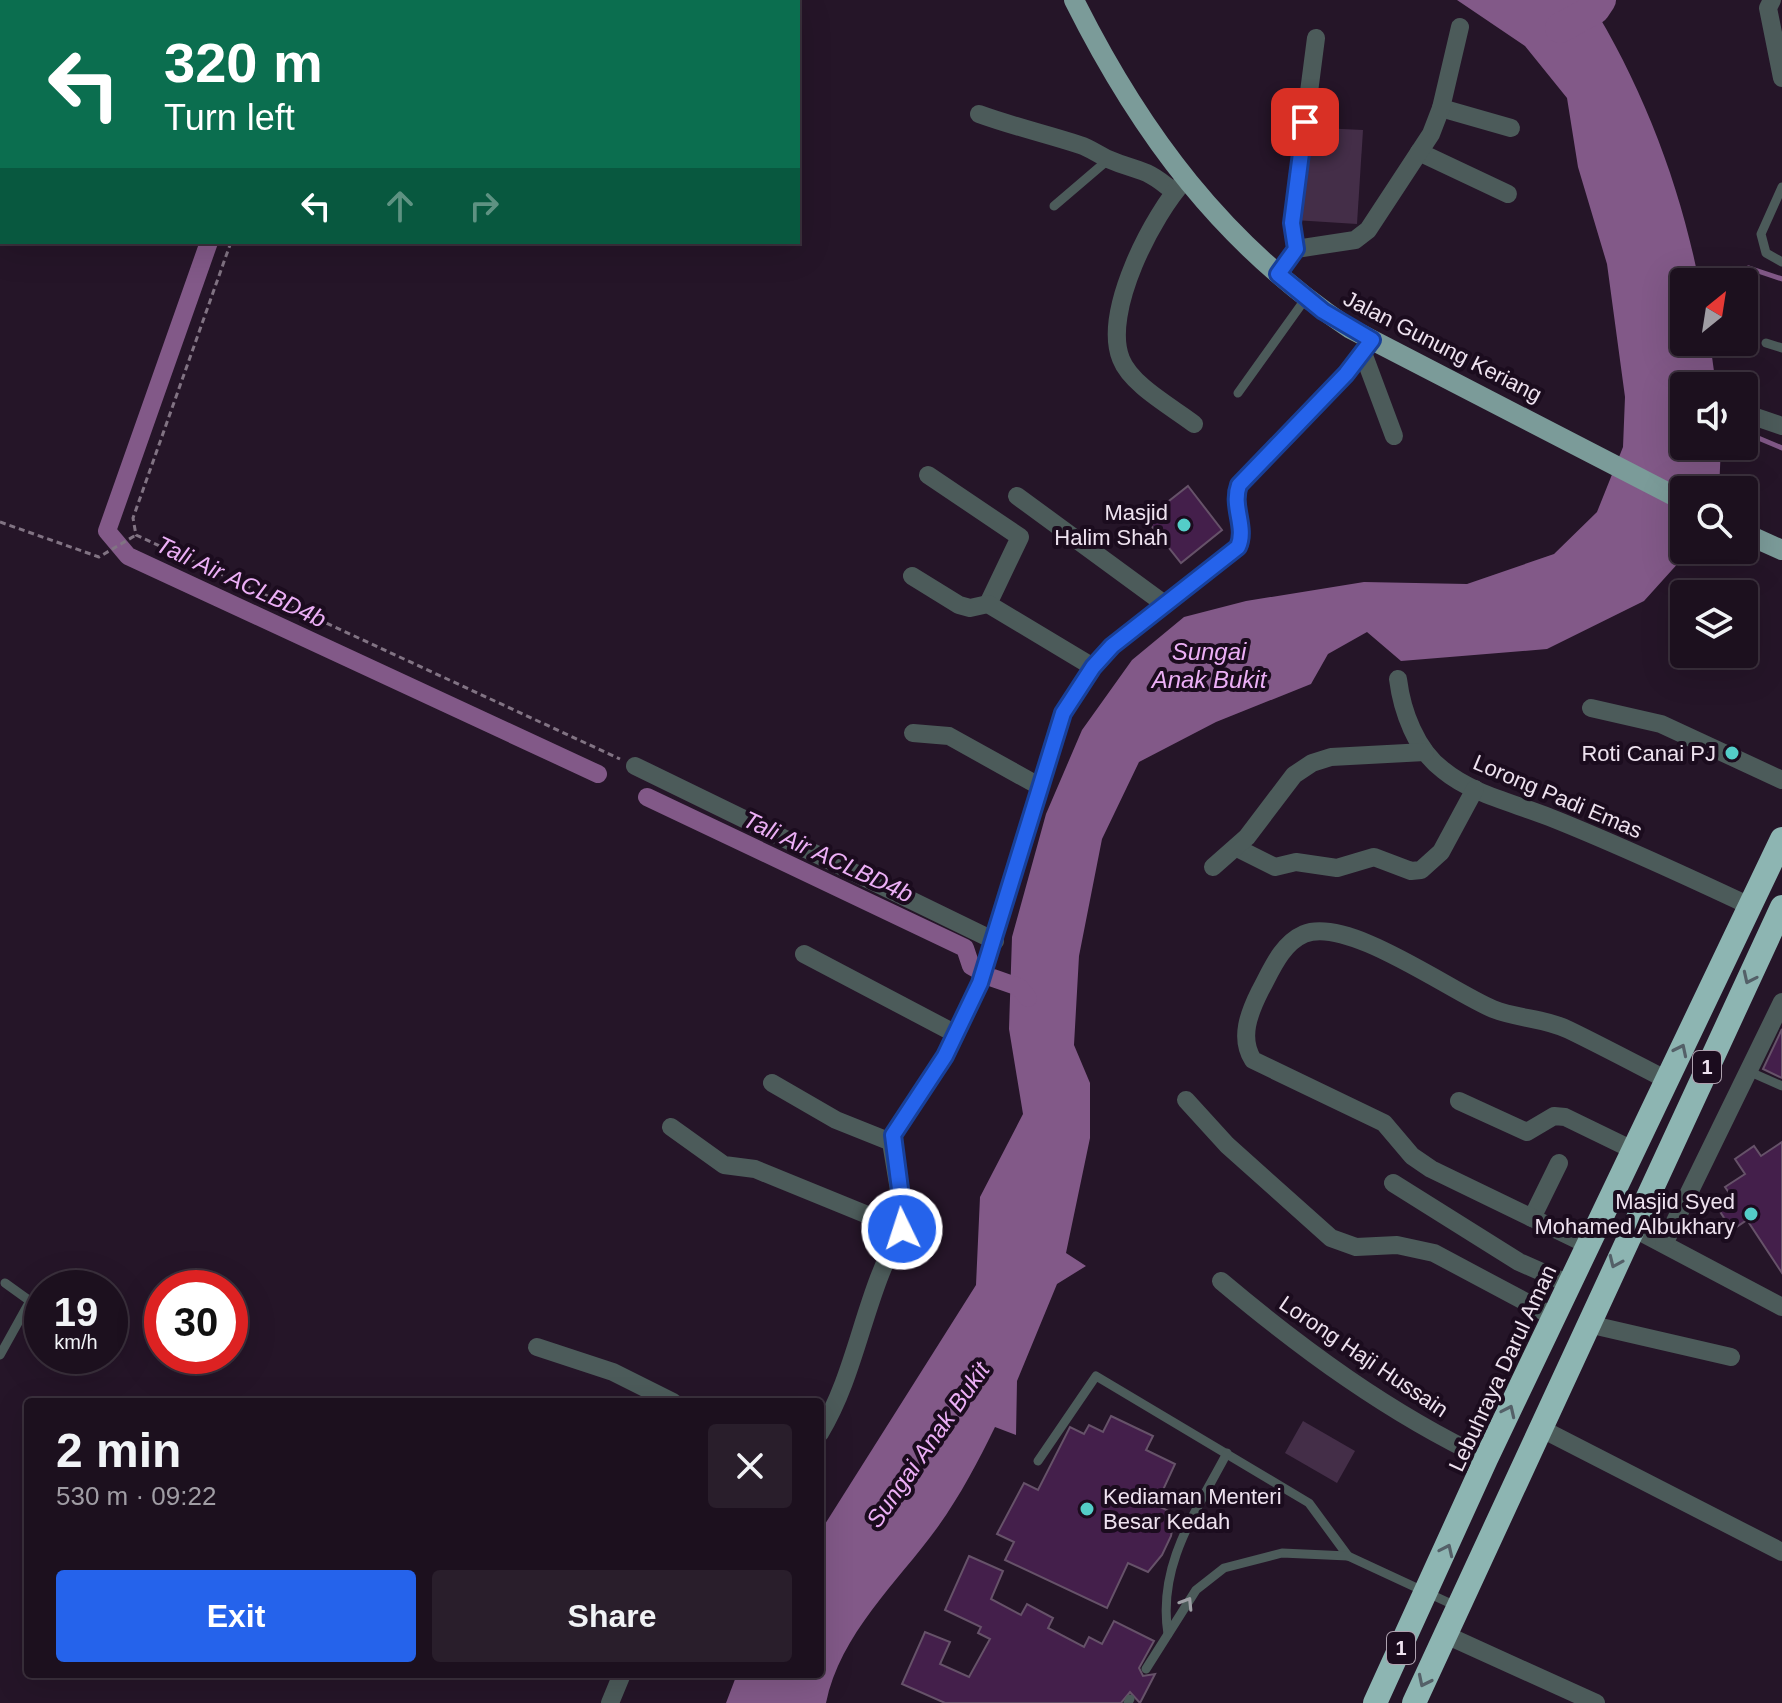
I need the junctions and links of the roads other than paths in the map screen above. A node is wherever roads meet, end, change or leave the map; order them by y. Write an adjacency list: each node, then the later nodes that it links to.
1 (1074, 0): 11 (main road, Jalan Gunung Keriang)
2 (1772, 0): 5 (street)
3 (1460, 27): 6 (street)
4 (1316, 38): 15 (street)
5 (1782, 78)
6 (1441, 108): 8 (street); 9 (street)
7 (979, 114): 10 (street)
8 (1511, 128)
9 (1419, 152): 13 (street); 15 (street)
10 (1109, 159): 11 (street); 14 (lane)
11 (1179, 186): 17 (main road, Jalan Gunung Keriang); 24 (street)
12 (1782, 187): 16 (lane)
13 (1508, 194)
14 (1054, 206)
15 (1296, 249): 17 (street)
16 (1782, 262)
17 (1278, 274): 18 (main road, Jalan Gunung Keriang)
18 (1306, 298): 20 (main road, Jalan Gunung Keriang); 22 (lane)
19 (1766, 343): 21 (lane)
20 (1368, 346): 26 (street); 28 (main road, Jalan Gunung Keriang); 33 (street)
21 (1782, 348)
22 (1238, 393)
23 (1758, 418): 25 (street)
24 (1194, 424)
25 (1782, 426)
26 (1394, 436)
27 (928, 475): 34 (street)
28 (1670, 493)
29 (1017, 496): 33 (street)
30 (1758, 539): 31 (main road)
31 (1782, 550)
32 (912, 576): 34 (street)
33 (1163, 603): 35 (street)
34 (988, 604): 35 (street)
35 (1093, 667): 42 (street)
36 (1398, 679): 39 (street, Lorong Padi Emas)
37 (1591, 708): 41 (street)
38 (913, 733): 42 (street)
39 (1425, 752): 43 (street, Lorong Padi Emas); 45 (street)
40 (635, 766): 49 (street)
41 (1782, 780)
42 (1039, 786): 49 (street)
43 (1475, 789): 45 (street); 47 (street, Lorong Padi Emas)
44 (1782, 839): 47 (highway, Lebuhraya Darul Aman / 1)
45 (1237, 848): 46 (street)
46 (1213, 867)
47 (1750, 906): 54 (highway, Lebuhraya Darul Aman / 1, one-way to 47)
48 (1782, 907): 65 (highway, 1, one-way to 65)
49 (995, 941): 52 (street)
50 (804, 954): 52 (street)
51 (1782, 1002): 53 (street)
52 (956, 1034): 60 (street)
53 (1748, 1071): 56 (lane); 67 (street)
54 (1667, 1080): 61 (highway, Lebuhraya Darul Aman / 1); 64 (street)
55 (772, 1083): 60 (street)
56 (1782, 1086)
57 (1186, 1100): 73 (street)
58 (1459, 1101): 61 (street)
59 (671, 1127): 66 (street)
60 (891, 1142): 66 (street)
61 (1633, 1150): 68 (highway, Lebuhraya Darul Aman / 1)
62 (1559, 1163): 64 (street)
63 (1393, 1183): 71 (street)
64 (1532, 1218): 68 (street)
65 (1631, 1227): 67 (street); 74 (highway, 1, one-way to 74)
66 (902, 1229): 79 (street)
67 (1664, 1244): 72 (street)
68 (1588, 1245): 71 (highway, Lebuhraya Darul Aman / 1)
69 (1221, 1281): 82 (street, Lorong Haji Hussain)
70 (5, 1283): 76 (lane)
71 (1569, 1284): 73 (highway, Lebuhraya Darul Aman / 1)
72 (1782, 1307)
73 (1554, 1317): 82 (highway, Lebuhraya Darul Aman / 1, one-way to 73)
74 (1588, 1324): 77 (street); 80 (highway, 1)
75 (537, 1347): 78 (street)
76 (0, 1355)
77 (1731, 1357)
78 (665, 1398)
79 (824, 1426)
80 (1540, 1428): 84 (street); 87 (highway, 1)
81 (1227, 1453): 83 (lane); 85 (lane); 88 (lane)
82 (1486, 1459): 86 (highway, Lebuhraya Darul Aman / 1, one-way to 82)
83 (1038, 1461)
84 (1782, 1552)
85 (1348, 1556): 86 (lane); 88 (lane, one-way to 85)
86 (1427, 1593): 87 (lane); 93 (highway, Lebuhraya Darul Aman / 1)
87 (1458, 1608): 89 (highway, 1)
88 (1168, 1634): 90 (lane)
89 (1446, 1635): 94 (highway, 1, one-way to 94); 95 (street)
90 (1146, 1669)
91 (620, 1678): 92 (street)
92 (610, 1703)
93 (1375, 1703)
94 (1414, 1703)
95 (1596, 1703)

